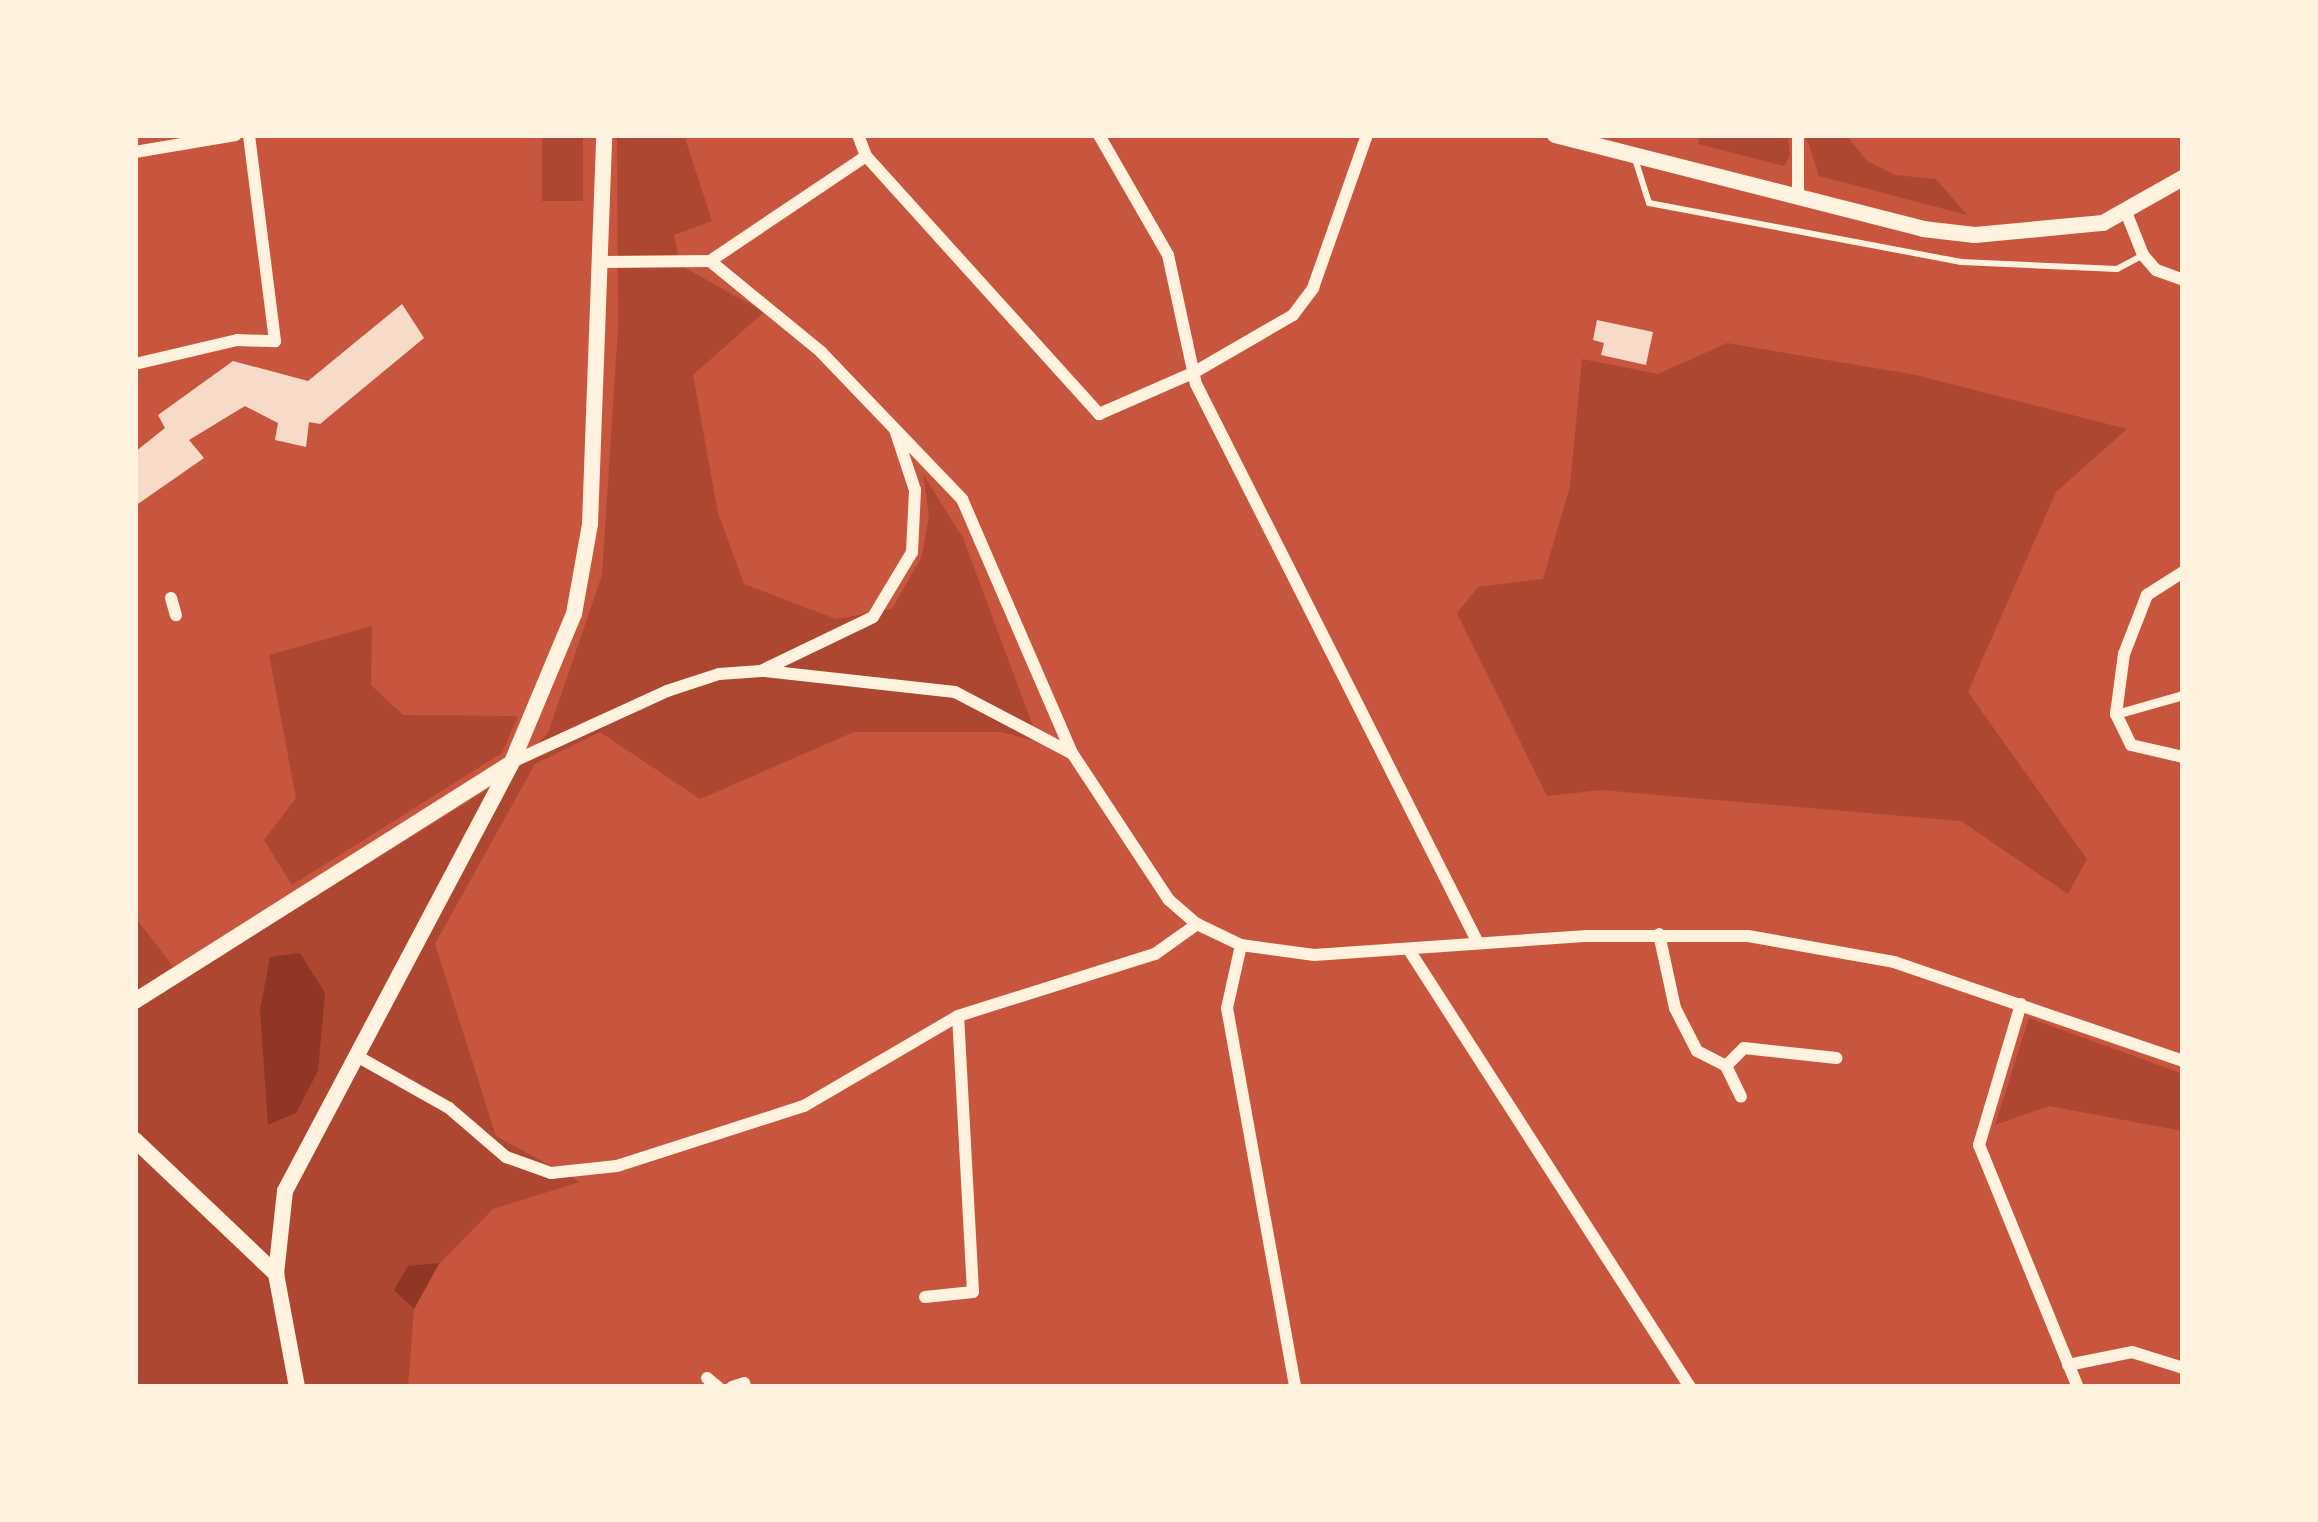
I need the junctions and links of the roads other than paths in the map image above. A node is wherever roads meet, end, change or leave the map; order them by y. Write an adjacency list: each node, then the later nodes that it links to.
1 (236, 135): 9 (street)
2 (249, 135): 19 (street)
3 (604, 135): 17 (main road)
4 (858, 135): 11 (street)
5 (1099, 135): 20 (street)
6 (1366, 135): 20 (street)
7 (1555, 135): 10 (main road)
8 (1798, 135): 13 (street)
9 (135, 152)
10 (1633, 153): 13 (main road); 15 (lane)
11 (866, 156): 16 (street); 20 (street)
12 (2183, 178): 14 (main road)
13 (1798, 192): 14 (main road)
14 (2126, 212): 15 (street)
15 (2143, 255): 18 (street)
16 (710, 261): 17 (street); 21 (street)
17 (602, 262): 30 (main road)
18 (2183, 280)
19 (135, 364)
20 (1193, 373): 33 (street)
21 (894, 427): 25 (street); 28 (street)
22 (2183, 572): 27 (street)
23 (171, 598): 24 (street)
24 (176, 615)
25 (761, 671): 28 (street); 30 (street)
26 (2183, 695): 27 (street)
27 (2116, 714): 29 (street)
28 (1072, 753): 31 (street)
29 (2183, 757)
30 (512, 762): 36 (main road); 39 (main road)
31 (1197, 924): 34 (street); 38 (street)
32 (1659, 934): 33 (street); 37 (street); 42 (street)
33 (1478, 943): 35 (street)
34 (1241, 945): 35 (street); 50 (street)
35 (1409, 950): 51 (street)
36 (135, 1001)
37 (2020, 1004): 41 (street); 47 (street)
38 (958, 1016): 39 (street); 46 (street)
39 (355, 1054): 45 (main road)
40 (1837, 1058): 42 (street)
41 (2183, 1061)
42 (1726, 1066): 43 (street)
43 (1742, 1097)
44 (135, 1140): 45 (main road)
45 (276, 1274): 49 (main road)
46 (925, 1297)
47 (2068, 1365): 48 (street); 52 (street)
48 (2183, 1368)
49 (297, 1387)
50 (1295, 1387)
51 (1690, 1387)
52 (2078, 1387)

